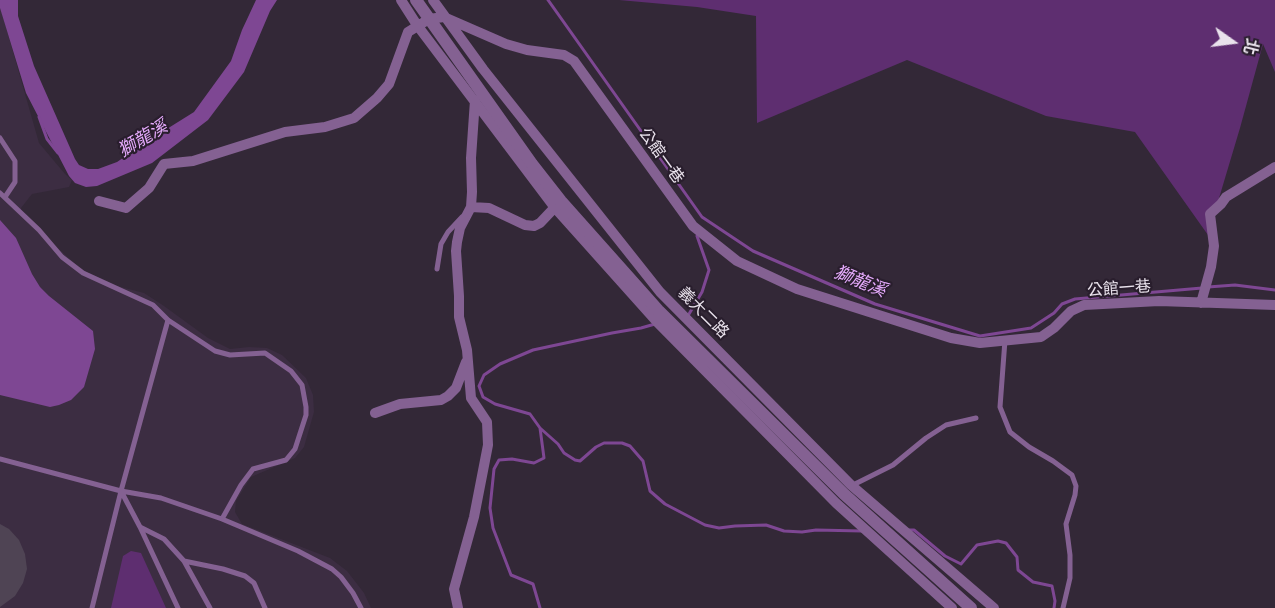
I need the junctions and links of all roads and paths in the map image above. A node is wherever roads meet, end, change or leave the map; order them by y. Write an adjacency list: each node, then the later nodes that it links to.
1 (400, 0): 6 (street, 義大二路)
2 (416, 0): 5 (street, 義大二路)
3 (433, 0): 4 (street, 義大二路)
4 (444, 17): 5 (street); 19 (street, 公館一巷); 25 (street, 義大二路)
5 (429, 19): 6 (street); 7 (street, 義大二路)
6 (417, 25): 8 (street, 義大二路); 12 (street)
7 (476, 84): 8 (street); 13 (street, 義大二路)
8 (475, 102): 13 (street, 義大二路); 14 (street)
9 (0, 138): 11 (lane)
10 (1275, 167): 16 (street)
11 (2, 195): 18 (lane)
12 (99, 201)
13 (558, 204): 14 (street); 25 (street, 義大二路)
14 (471, 207): 15 (lane); 20 (street)
15 (437, 269)
16 (1202, 298): 17 (street, 公館一巷); 19 (street, 公館一巷)
17 (1275, 305)
18 (168, 320): 24 (lane); 26 (lane)
19 (1005, 340): 38 (lane)
20 (467, 350): 21 (street); 34 (street)
21 (375, 413)
22 (976, 418): 25 (lane)
23 (0, 459): 24 (lane)
24 (121, 491): 26 (lane); 27 (lane); 29 (lane)
25 (844, 494): 35 (street, 義大二路); 36 (street, 義大二路); 37 (street, 義大二路)
26 (222, 519): 33 (lane)
27 (140, 527): 28 (lane); 30 (lane)
28 (184, 561): 31 (lane); 32 (lane)
29 (92, 608)
30 (178, 608)
31 (210, 608)
32 (265, 608)
33 (361, 608)
34 (458, 608)
35 (952, 608)
36 (971, 608)
37 (994, 608)
38 (1063, 608)

